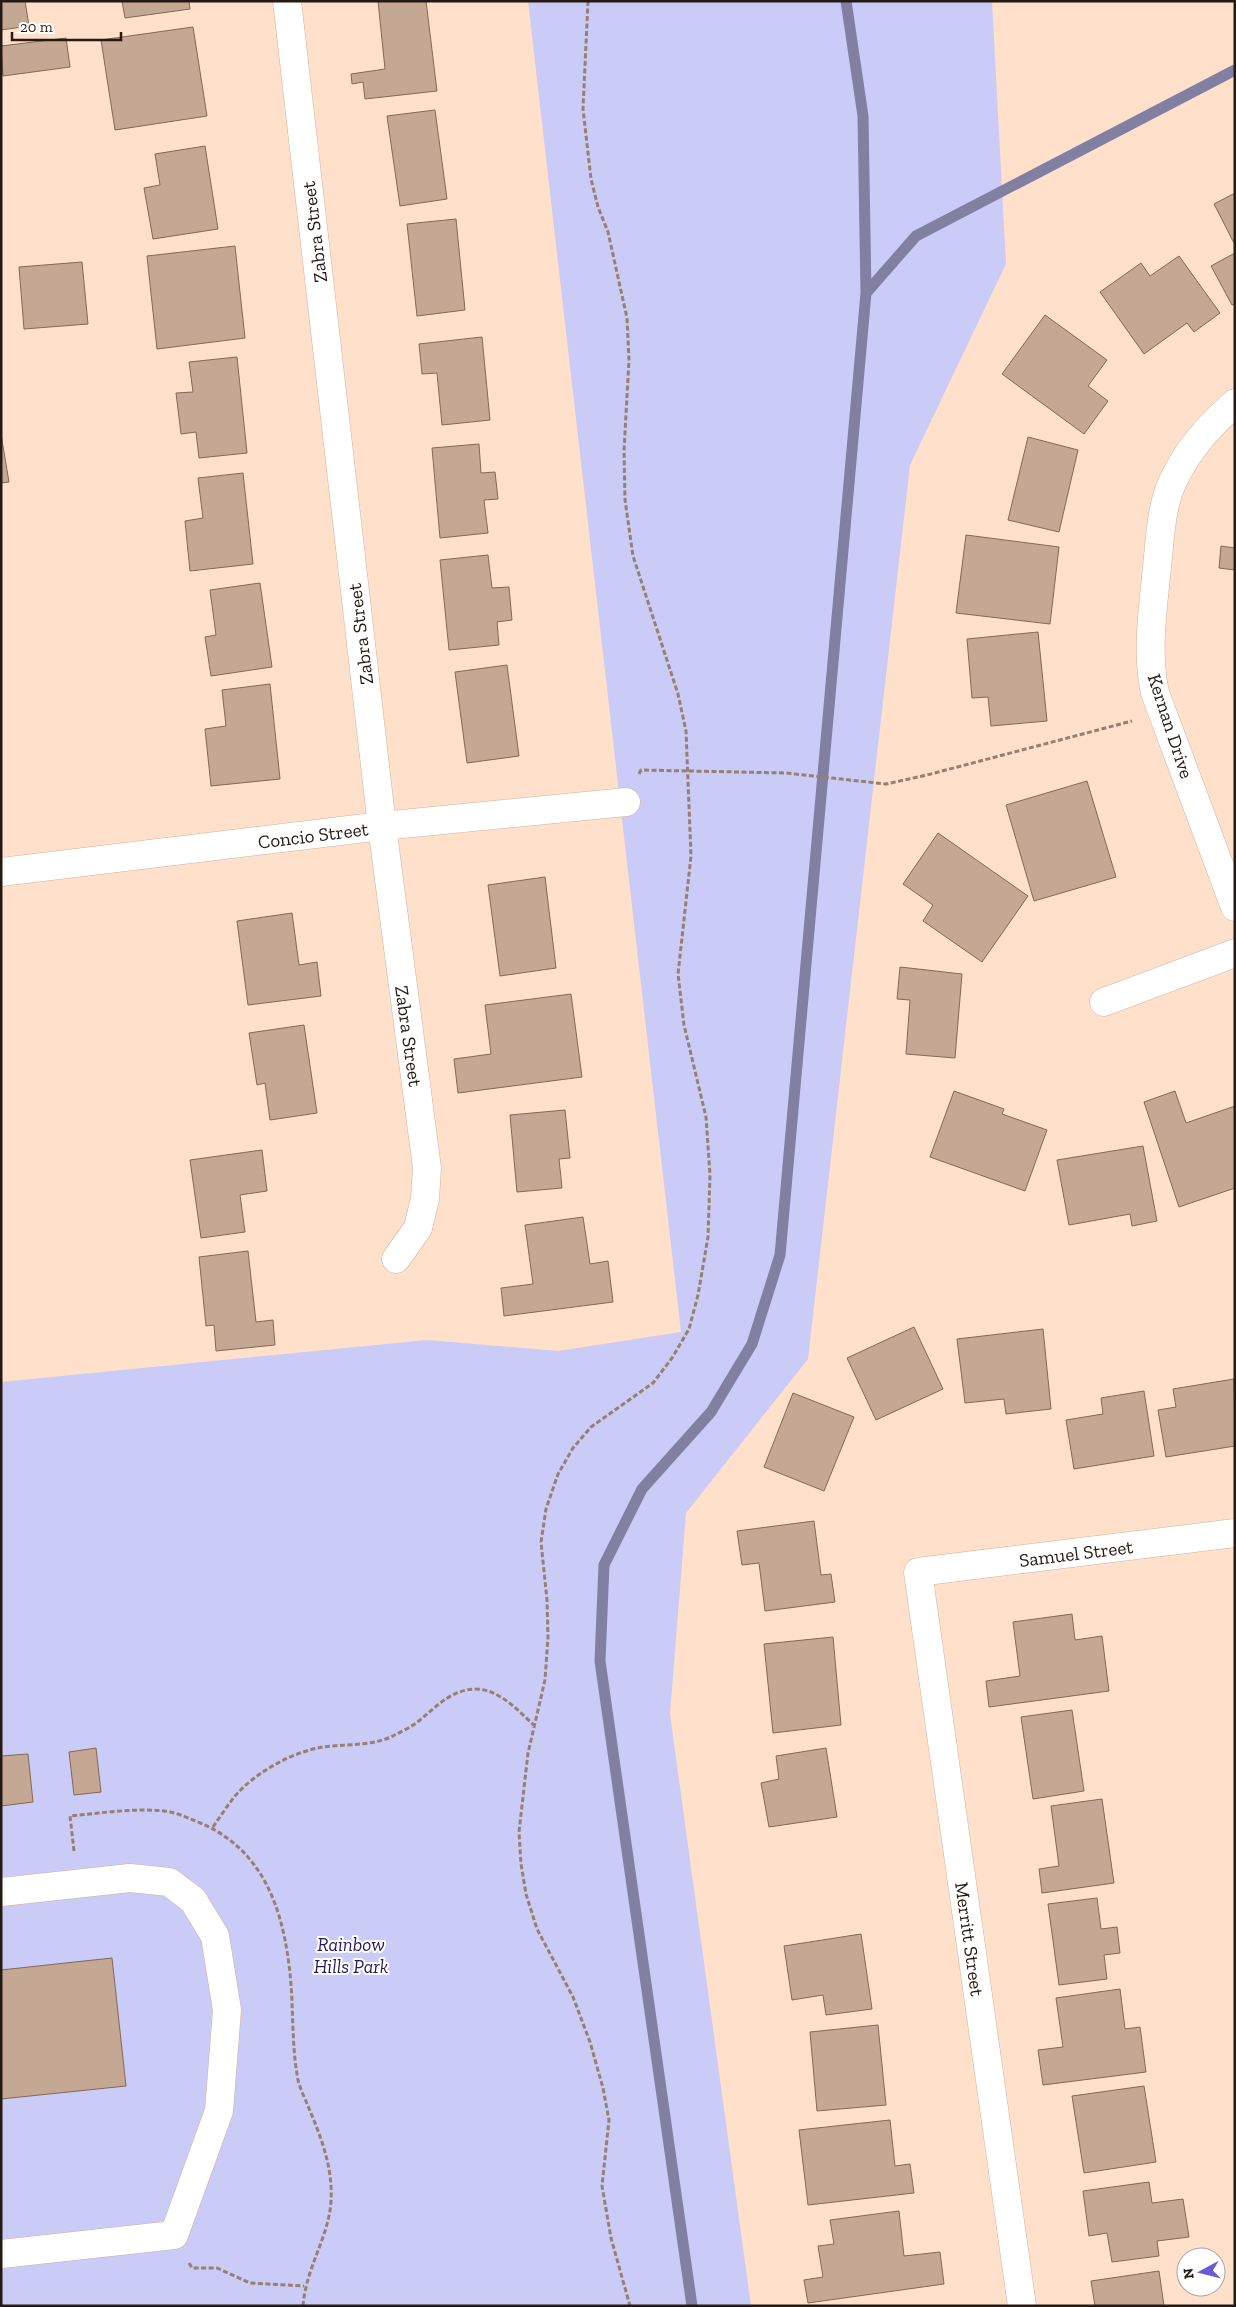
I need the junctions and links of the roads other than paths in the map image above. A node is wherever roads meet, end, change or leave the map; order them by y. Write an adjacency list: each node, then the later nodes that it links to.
1 (287, 1): 4 (street, Zabra Street)
2 (1235, 403): 6 (street, Kernan Drive)
3 (626, 802): 4 (street, Concio Street)
4 (382, 826): 5 (street, Concio Street); 9 (street, Zabra Street)
5 (1, 872)
6 (1235, 907)
7 (1235, 953): 8 (street)
8 (1104, 1002)
9 (396, 1259)
10 (1235, 1533): 11 (street, Samuel Street)
11 (918, 1572): 14 (street, Merritt Street)
12 (1, 1892): 13 (street)
13 (1, 2254)
14 (1022, 2306)

